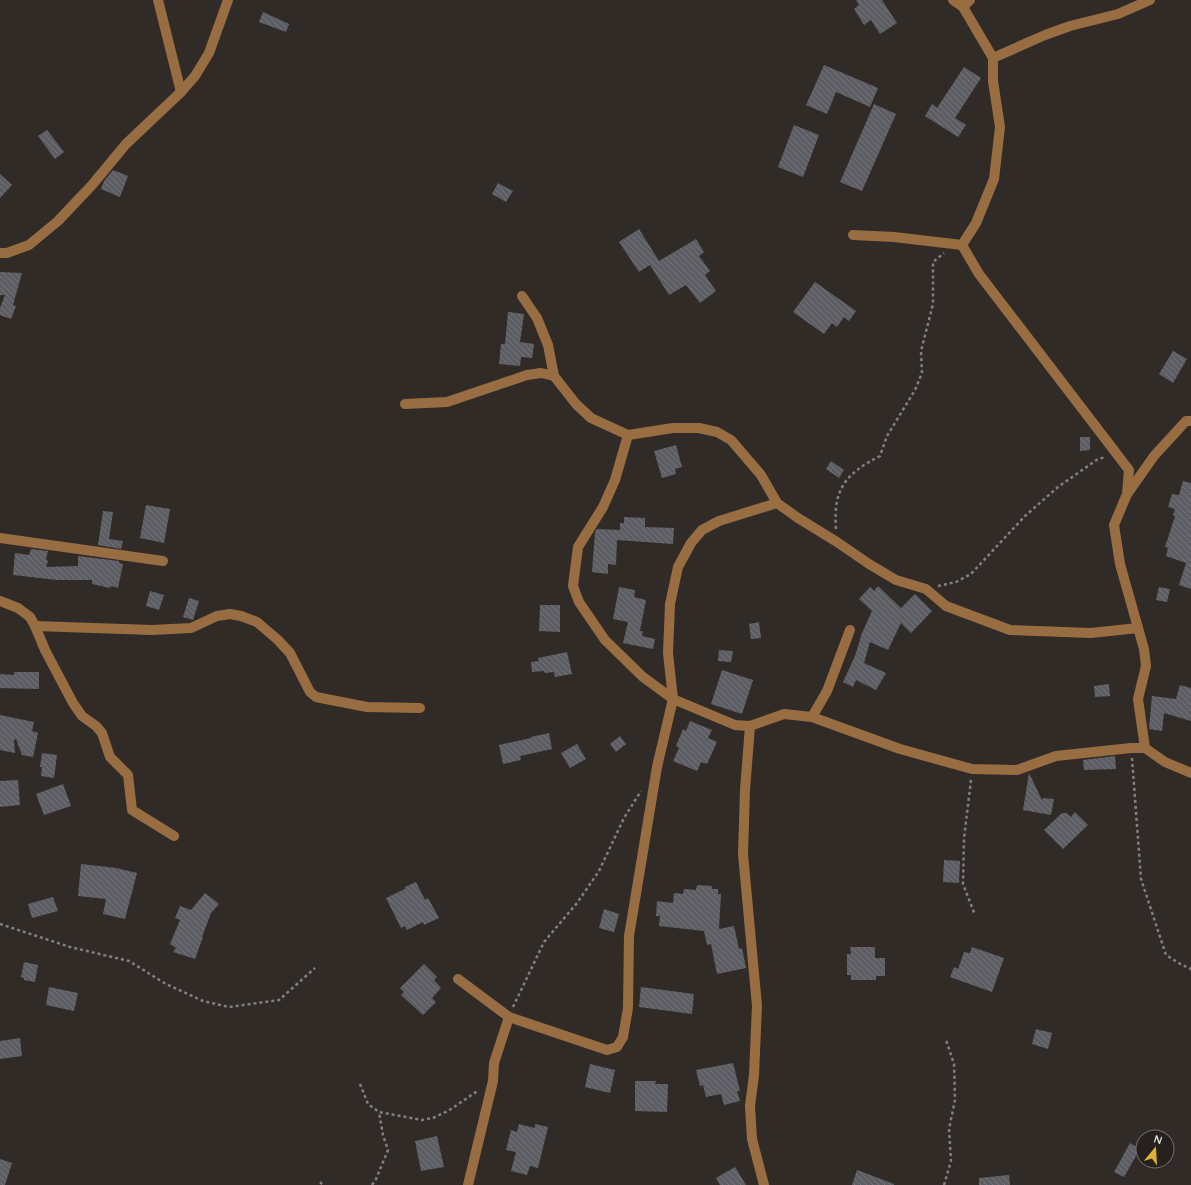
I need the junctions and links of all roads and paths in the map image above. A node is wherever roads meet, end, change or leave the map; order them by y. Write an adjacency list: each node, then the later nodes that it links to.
1 (158, 0): 7 (street)
2 (228, 0): 7 (street)
3 (953, 0): 5 (street)
4 (1150, 0): 6 (street)
5 (966, 4): 6 (street)
6 (994, 58): 9 (street)
7 (181, 92): 10 (street)
8 (853, 236): 9 (street)
9 (962, 245): 16 (street); 20 (path)
10 (0, 253)
11 (522, 296): 12 (street)
12 (554, 376): 13 (street); 15 (street)
13 (405, 404)
14 (1191, 421): 17 (street)
15 (628, 435): 18 (street); 27 (street)
16 (1117, 454): 17 (street); 22 (path)
17 (1127, 494): 25 (street)
18 (776, 503): 20 (street); 27 (street)
19 (0, 538): 21 (street)
20 (837, 542): 22 (street)
21 (163, 561)
22 (926, 589): 25 (street)
23 (0, 601): 24 (street)
24 (35, 626): 28 (street); 36 (street)
25 (1138, 628): 32 (street)
26 (850, 630): 29 (street)
27 (673, 699): 30 (street); 42 (street)
28 (420, 708)
29 (812, 717): 30 (street); 33 (street)
30 (750, 726): 51 (street)
31 (1131, 748): 32 (street); 33 (street); 40 (path)
32 (1145, 748): 34 (street)
33 (972, 769): 37 (path)
34 (1191, 773)
35 (644, 786): 42 (path)
36 (174, 836)
37 (975, 915)
38 (0, 924): 39 (path)
39 (315, 968)
40 (1191, 969)
41 (458, 979): 42 (street)
42 (509, 1018): 44 (street)
43 (946, 1040): 52 (path)
44 (493, 1081): 46 (path); 50 (street)
45 (360, 1084): 46 (path)
46 (379, 1112): 49 (path)
47 (320, 1182): 48 (path)
48 (323, 1185)
49 (372, 1185)
50 (468, 1185)
51 (764, 1185)
52 (944, 1185)

